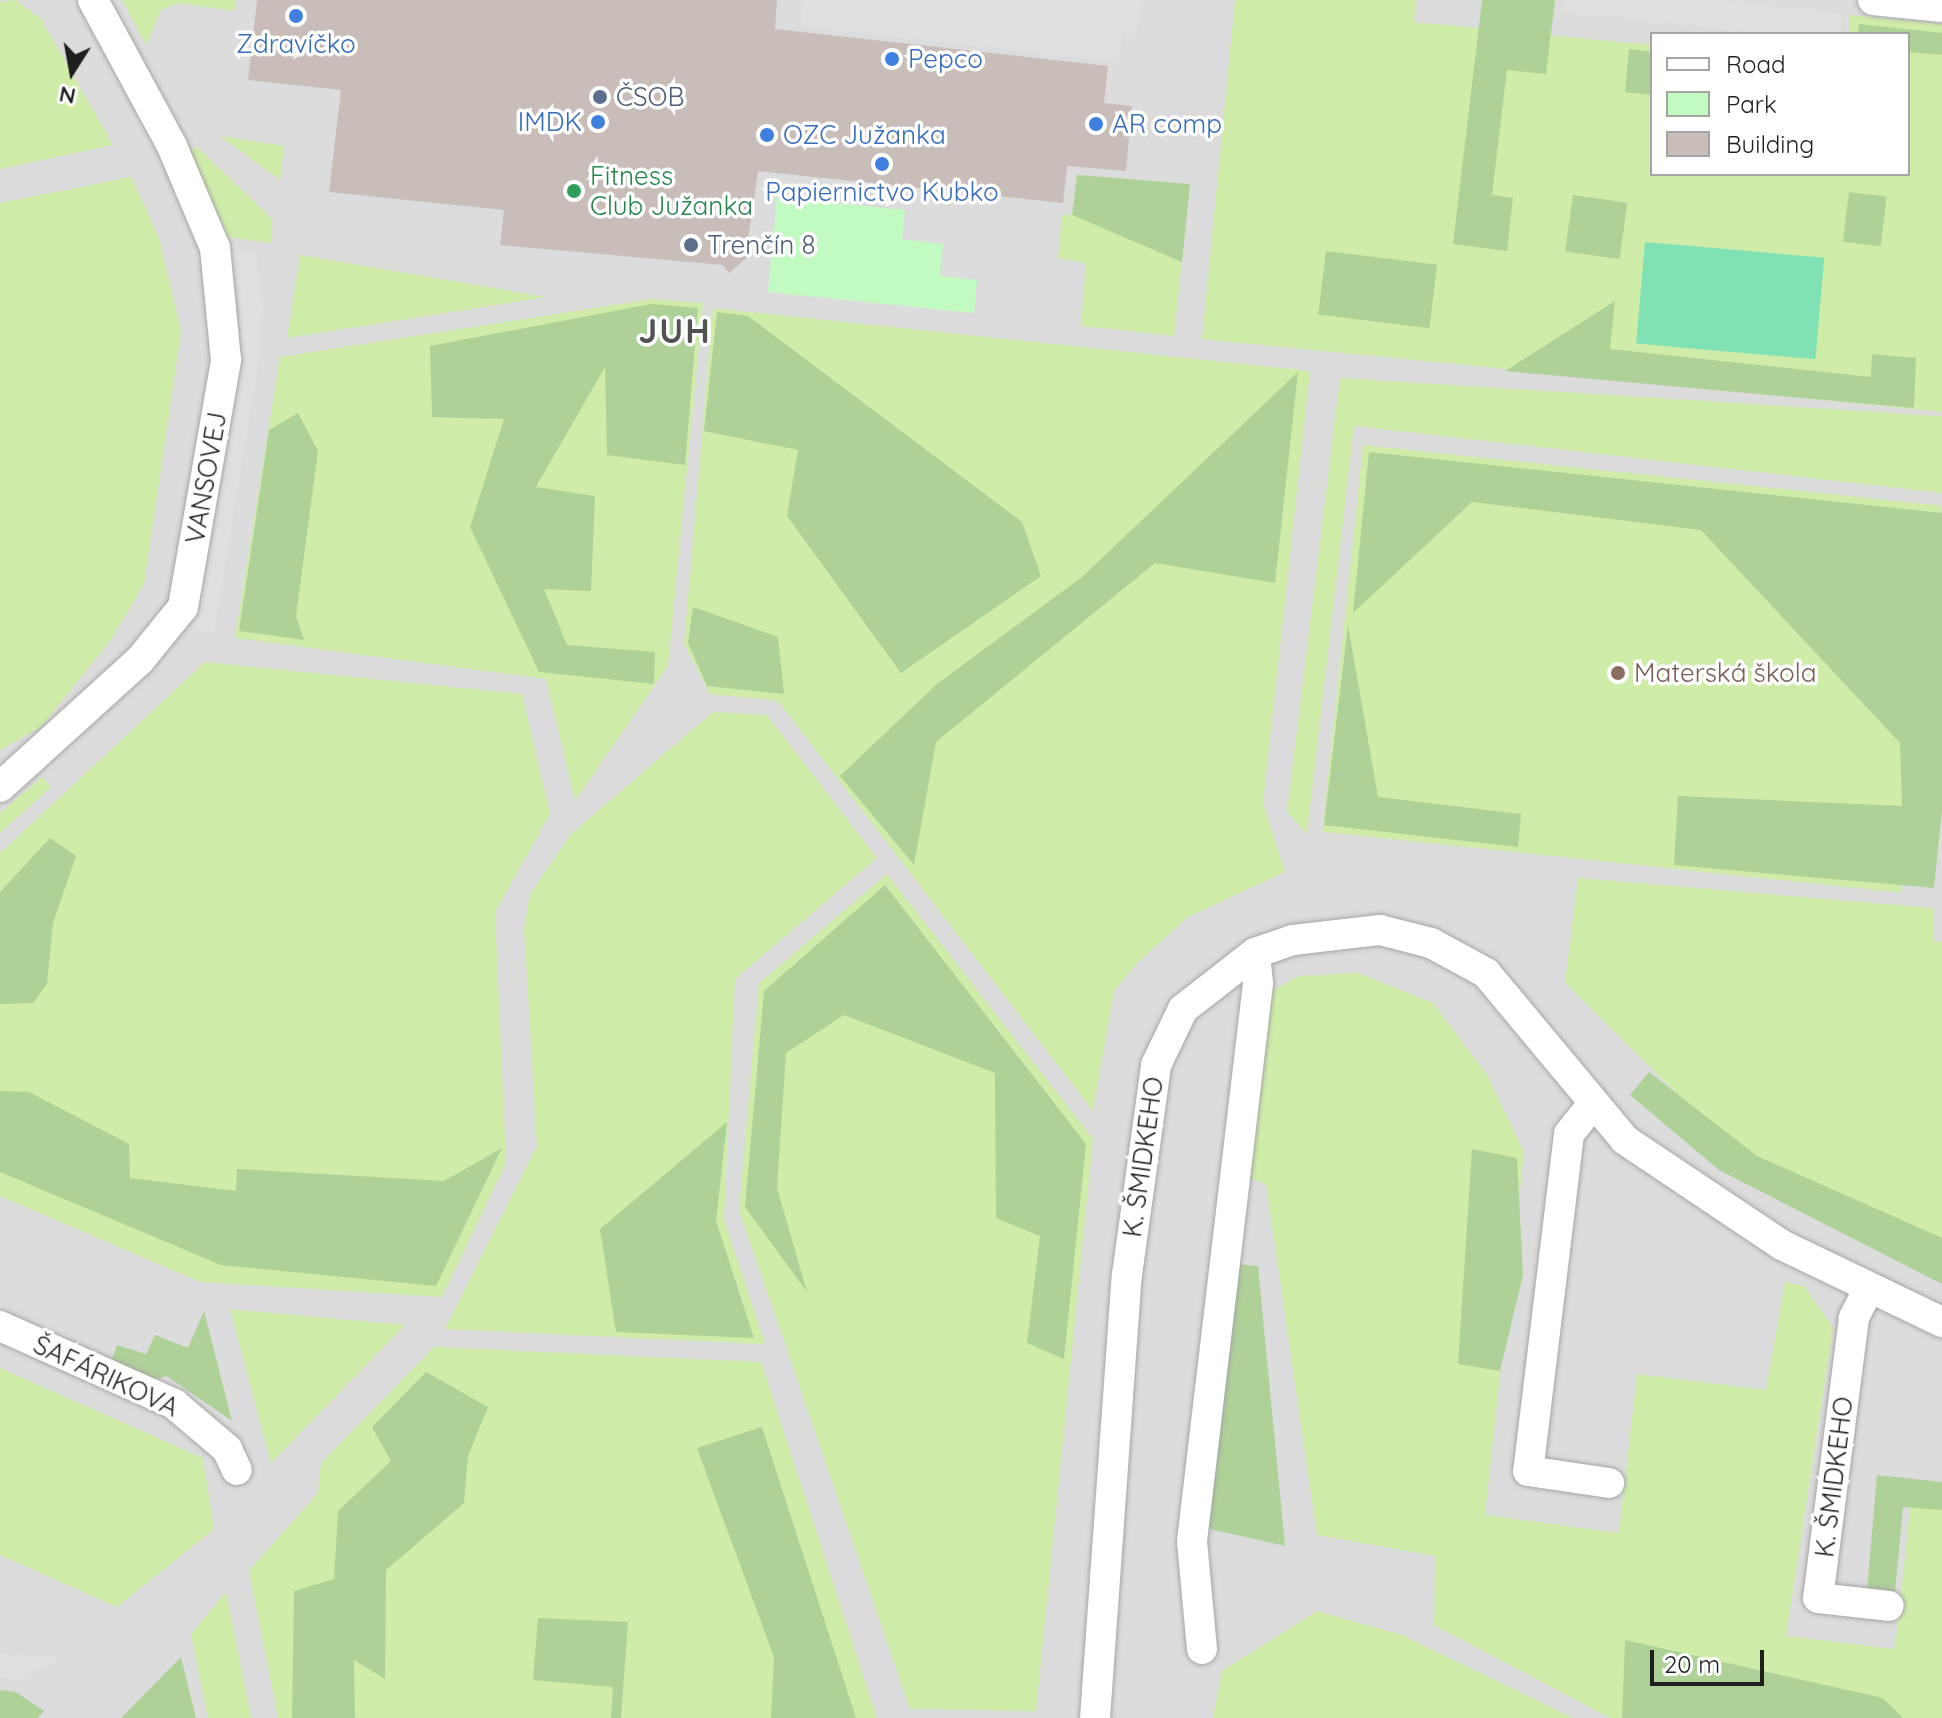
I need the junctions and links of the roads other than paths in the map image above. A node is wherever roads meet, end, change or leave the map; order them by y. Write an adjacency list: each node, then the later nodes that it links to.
1 (93, 0): 4 (street, VANSOVEJ)
2 (1873, 0): 3 (street)
3 (1942, 7)
4 (0, 787)
5 (1255, 953): 6 (street, K. ŠMIDKEHO); 13 (street); 14 (street, K. ŠMIDKEHO)
6 (1593, 1104): 7 (street, K. ŠMIDKEHO); 11 (street)
7 (1869, 1288): 8 (street, K. ŠMIDKEHO); 12 (street, K. ŠMIDKEHO)
8 (1942, 1322)
9 (0, 1326): 10 (street, ŠAFÁRIKOVA)
10 (237, 1470)
11 (1609, 1483)
12 (1889, 1606)
13 (1202, 1649)
14 (1095, 1718)

